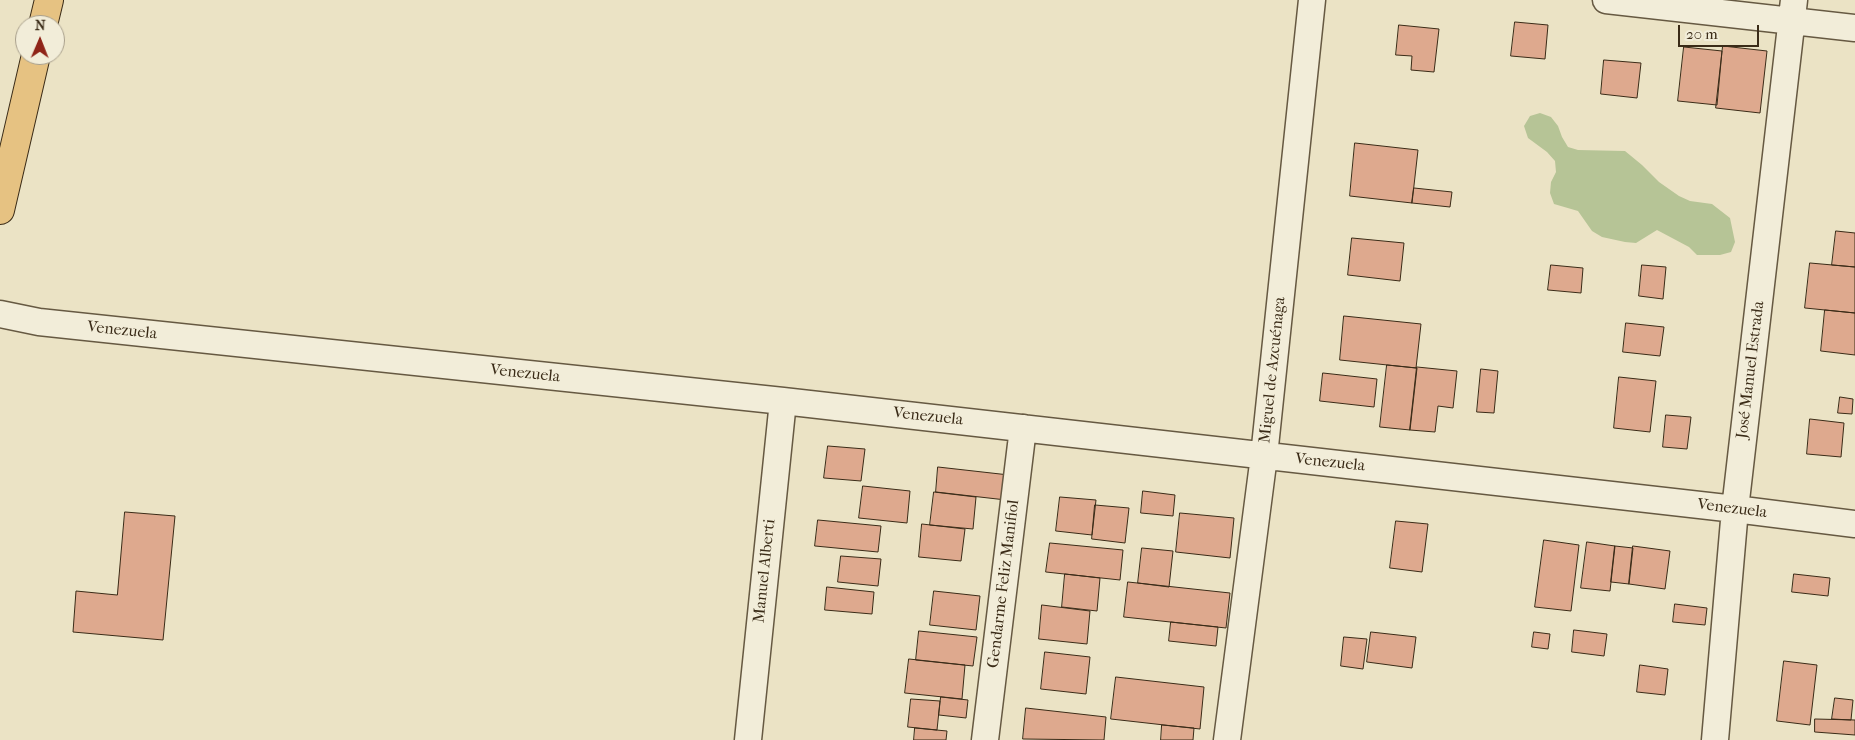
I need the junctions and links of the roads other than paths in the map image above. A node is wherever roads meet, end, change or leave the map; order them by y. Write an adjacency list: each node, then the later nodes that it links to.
1 (49, 0): 5 (highway)
2 (1312, 0): 12 (street, Miguel de Azcuénaga)
3 (1606, 0): 4 (street)
4 (1793, 10): 6 (street); 13 (street, José Manuel Estrada)
5 (45, 15)
6 (1855, 28)
7 (34, 65): 8 (highway)
8 (0, 210)
9 (0, 314): 10 (street, Venezuela)
10 (783, 401): 11 (street, Venezuela); 15 (street, Manuel Alberti)
11 (1023, 428): 12 (street, Venezuela); 16 (street, Gendarme Feliz Manifiol)
12 (1264, 456): 13 (street, Venezuela); 17 (street, Miguel de Azcuénaga)
13 (1734, 509): 14 (street, Venezuela); 18 (street, José Manuel Estrada)
14 (1855, 524)
15 (748, 740)
16 (986, 740)
17 (1227, 740)
18 (1715, 740)

